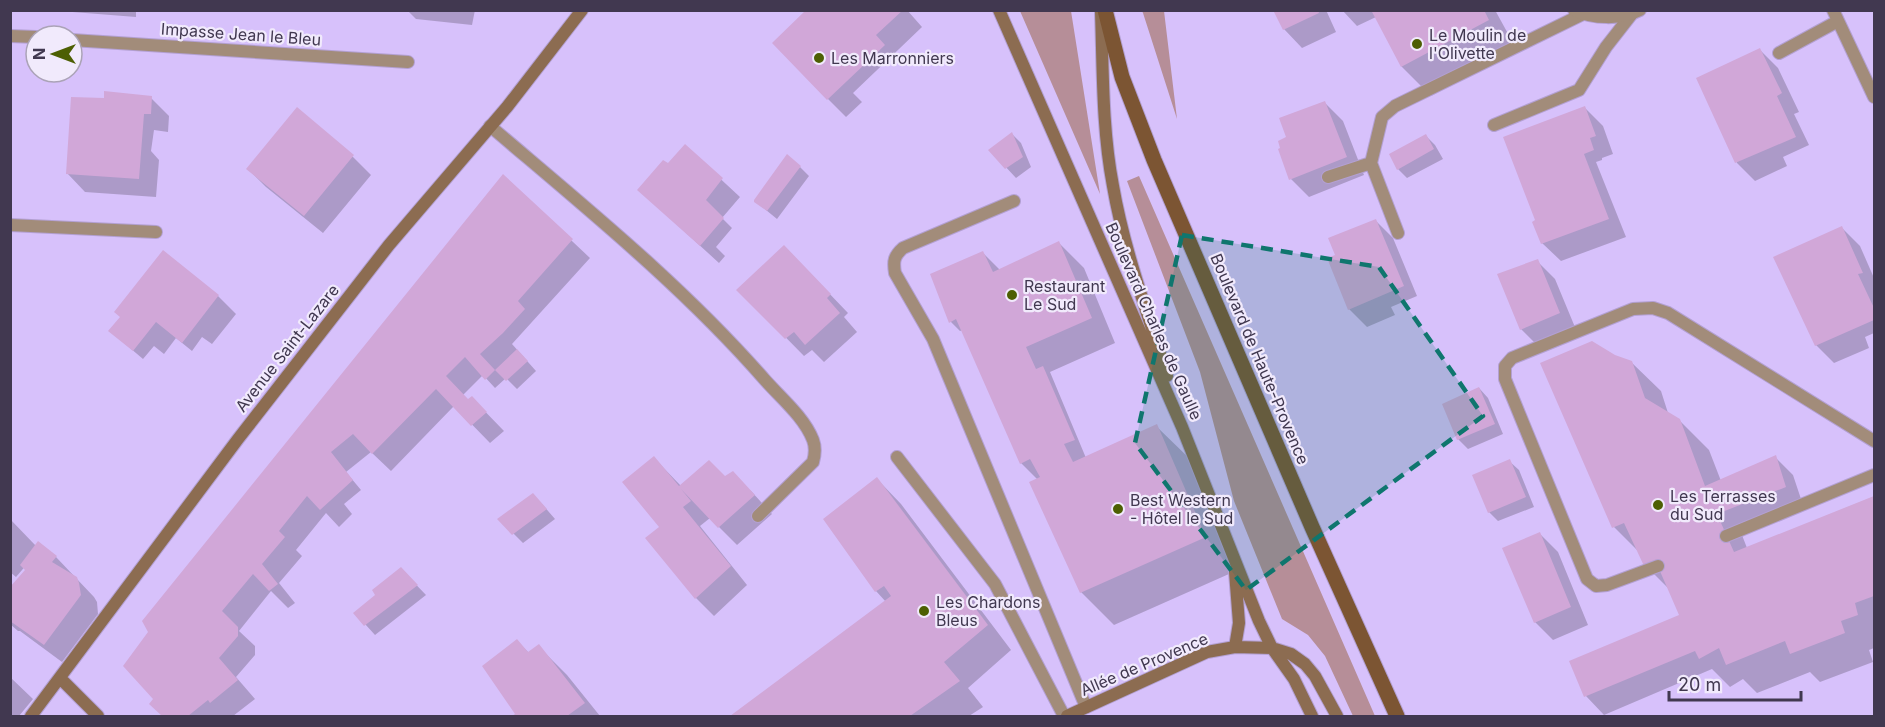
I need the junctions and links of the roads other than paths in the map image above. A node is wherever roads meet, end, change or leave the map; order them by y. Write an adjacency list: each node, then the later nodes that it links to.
1 (582, 10): 12 (street, Avenue Saint-Lazare)
2 (999, 10): 19 (street, Boulevard Charles de Gaulle)
3 (1103, 10): 19 (street); 36 (main road, Boulevard de Haute-Provence)
4 (1578, 13): 5 (street); 13 (street)
5 (1636, 13): 11 (street)
6 (1835, 16): 8 (street); 10 (street)
7 (84, 41): 9 (street, Impasse Jean le Bleu)
8 (1779, 53)
9 (408, 62)
10 (1875, 97)
11 (1494, 125)
12 (490, 126): 23 (street); 29 (street, Avenue Saint-Lazare)
13 (1371, 163): 14 (street); 18 (street)
14 (1328, 177)
15 (1014, 201): 30 (street)
16 (10, 225): 17 (street)
17 (156, 232)
18 (1398, 233)
19 (1182, 428): 25 (street, Boulevard Charles de Gaulle)
20 (1875, 441): 26 (street)
21 (897, 457): 33 (street)
22 (1875, 475): 24 (street)
23 (758, 516)
24 (1726, 536)
25 (1234, 559): 27 (street); 28 (street, Boulevard Charles de Gaulle)
26 (1658, 566)
27 (1235, 647): 28 (street, Allée de Provence); 30 (street, Allée de Provence)
28 (1272, 648): 34 (street, Boulevard Charles de Gaulle); 35 (street)
29 (60, 678): 31 (street, Avenue Saint-Lazare); 32 (street)
30 (1086, 707): 33 (street, Allée de Provence)
31 (31, 717)
32 (98, 717)
33 (1066, 717)
34 (1312, 717)
35 (1337, 717)
36 (1397, 717)

